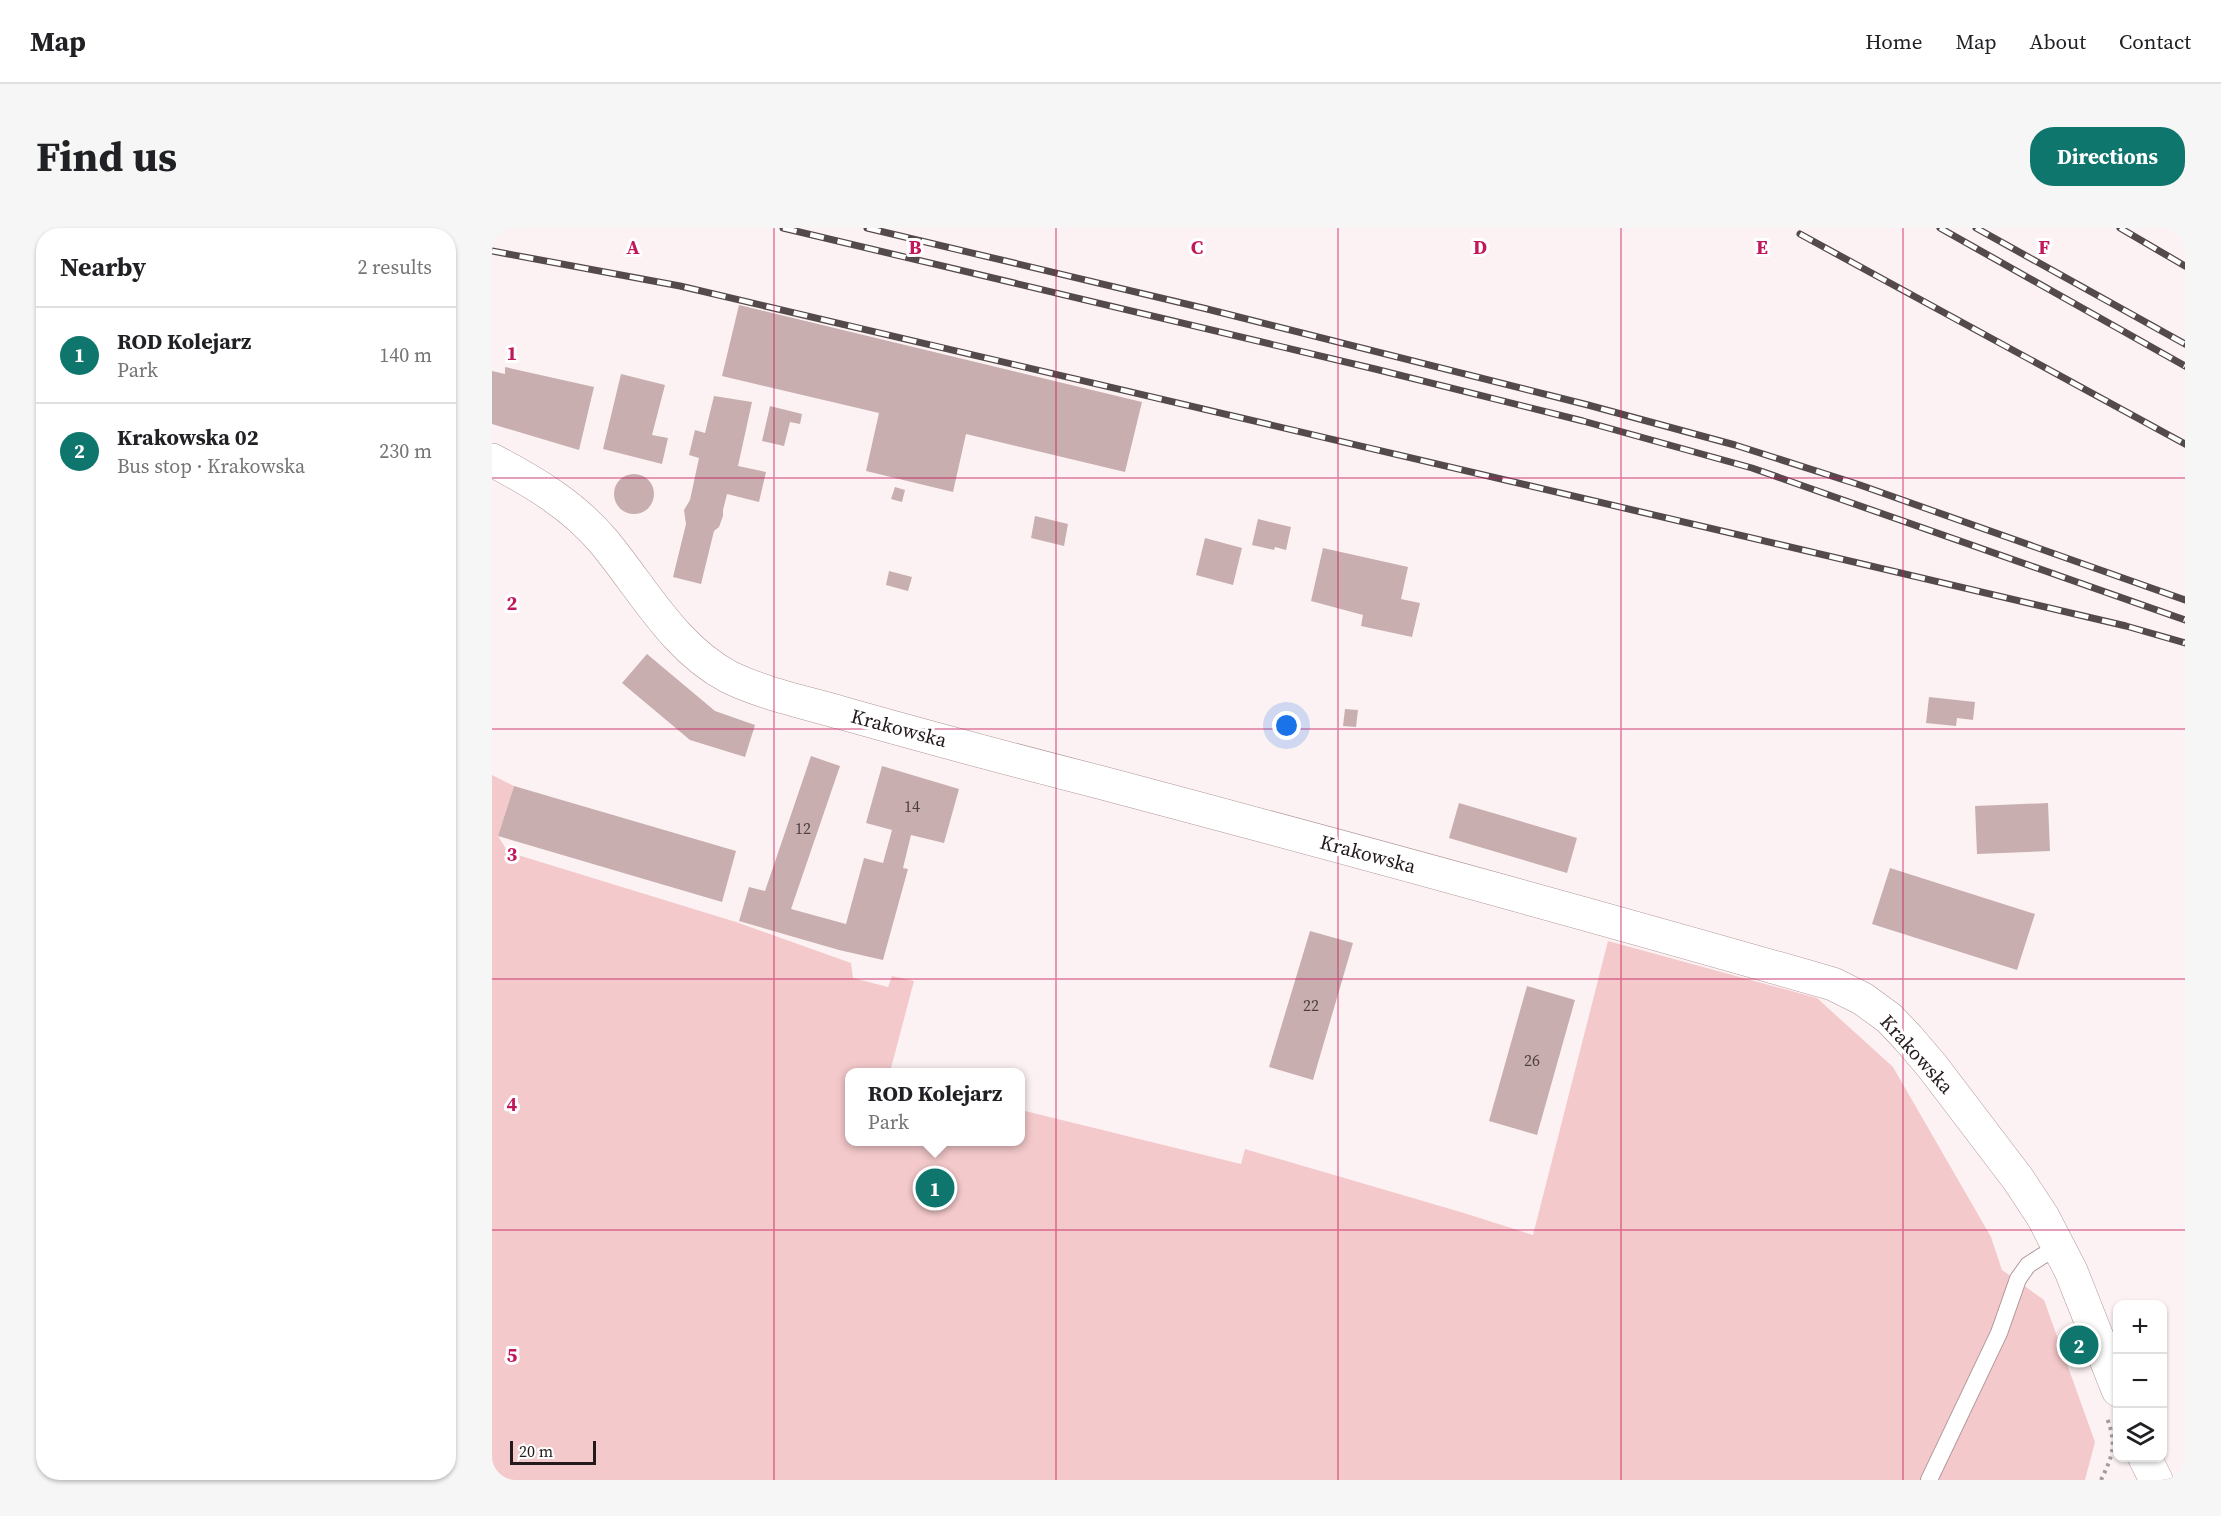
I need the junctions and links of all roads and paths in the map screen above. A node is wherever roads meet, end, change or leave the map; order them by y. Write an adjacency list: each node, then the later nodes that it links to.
1 (492, 460): 2 (street, Krakowska)
2 (2060, 1248): 3 (street, Krakowska); 4 (lane)
3 (2113, 1377)
4 (1929, 1480)

